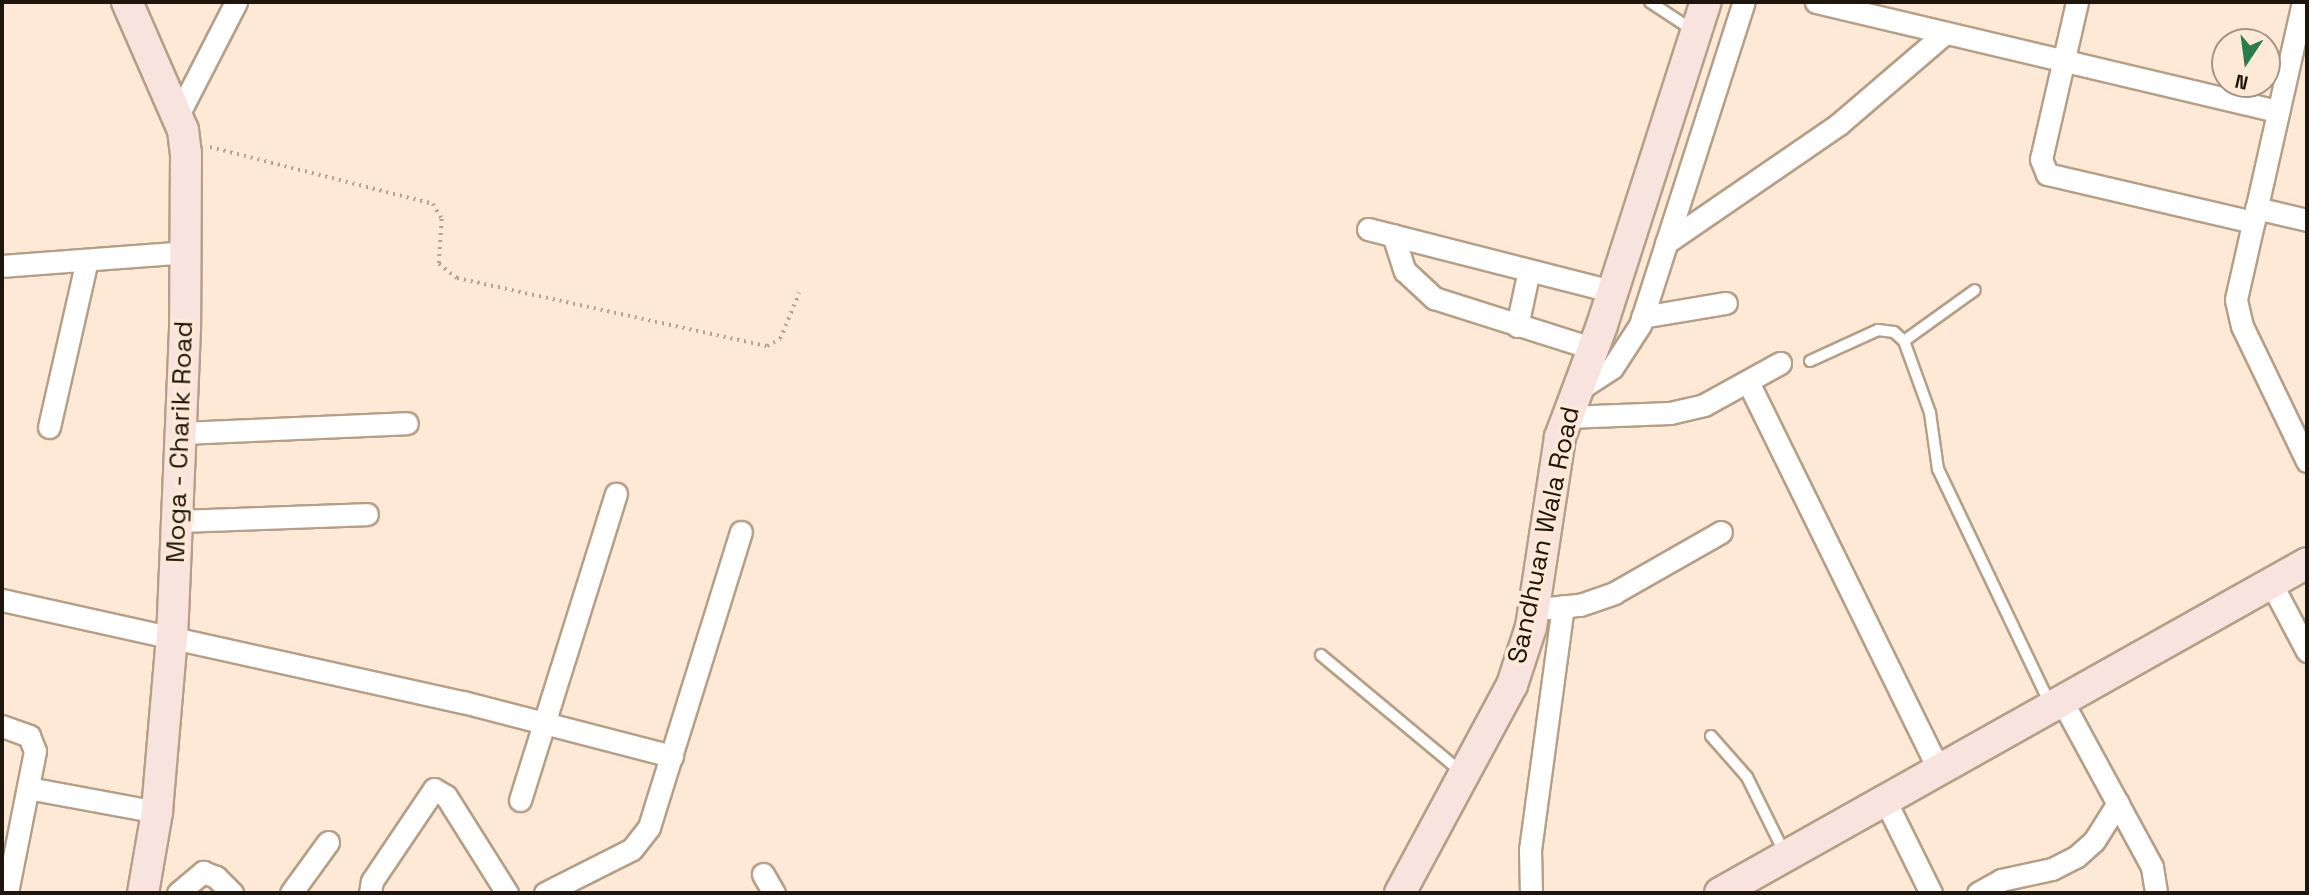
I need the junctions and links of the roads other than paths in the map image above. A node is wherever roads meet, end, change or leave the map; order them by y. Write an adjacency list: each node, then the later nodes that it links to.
1 (127, 2): 13 (street, Moga - Charik Road)
2 (236, 2): 13 (street)
3 (1650, 2): 9 (lane)
4 (1706, 2): 9 (street, Sandhuan Wala Road)
5 (1744, 2): 18 (street)
6 (1815, 2): 10 (street)
7 (2077, 2): 11 (street)
8 (2303, 2): 12 (street)
9 (1696, 32): 24 (street, Sandhuan Wala Road)
10 (1943, 35): 11 (street); 18 (street)
11 (2062, 62): 12 (street); 14 (street)
12 (2278, 111): 14 (street)
13 (181, 129): 19 (street, Moga - Charik Road)
14 (2254, 215): 15 (street); 37 (street)
15 (2307, 220)
16 (1368, 229): 17 (street)
17 (1393, 235): 22 (street); 27 (street)
18 (1667, 243): 26 (street)
19 (187, 251): 20 (street); 36 (street, Moga - Charik Road)
20 (87, 260): 21 (street); 35 (street)
21 (2, 266)
22 (1529, 270): 24 (street); 27 (street)
23 (1975, 290): 28 (lane)
24 (1612, 291): 29 (street, Sandhuan Wala Road)
25 (1726, 303): 26 (street)
26 (1642, 317): 33 (street)
27 (1517, 326): 29 (street)
28 (1904, 341): 30 (lane); 51 (lane)
29 (1592, 348): 33 (street, Sandhuan Wala Road)
30 (1810, 361)
31 (1780, 363): 32 (street)
32 (1749, 384): 33 (street); 56 (street)
33 (1570, 405): 47 (street, Sandhuan Wala Road)
34 (407, 423): 36 (street)
35 (49, 427)
36 (181, 433): 40 (street, Moga - Charik Road)
37 (2307, 461)
38 (616, 494): 52 (street)
39 (367, 514): 40 (street)
40 (177, 522): 48 (street, Moga - Charik Road)
41 (1721, 532): 46 (street)
42 (741, 533): 55 (street)
43 (2307, 563): 44 (street)
44 (2271, 583): 49 (street); 51 (street)
45 (2, 600): 48 (street)
46 (1563, 606): 47 (street); 77 (street)
47 (1533, 609): 57 (street, Sandhuan Wala Road)
48 (172, 636): 52 (street); 62 (street, Moga - Charik Road)
49 (2307, 651)
50 (1321, 655): 57 (lane)
51 (2057, 704): 56 (street); 61 (street)
52 (544, 722): 55 (street); 59 (street)
53 (2, 726): 58 (street)
54 (1711, 736): 64 (lane)
55 (672, 755): 74 (street)
56 (1939, 770): 60 (street)
57 (1466, 775): 76 (street, Sandhuan Wala Road)
58 (28, 788): 62 (street); 67 (street)
59 (520, 800)
60 (1885, 800): 64 (street); 79 (street)
61 (2118, 803): 66 (street); 80 (street)
62 (157, 812): 68 (street, Moga - Charik Road)
63 (328, 842): 71 (street)
64 (1786, 856): 78 (street)
65 (763, 874): 75 (street)
66 (1983, 892)
67 (7, 893)
68 (143, 893)
69 (178, 893): 70 (street)
70 (232, 893)
71 (291, 893)
72 (370, 893): 73 (street)
73 (508, 893)
74 (545, 893)
75 (774, 893)
76 (1400, 893)
77 (1531, 893)
78 (1720, 893)
79 (1931, 893)
80 (2155, 893)

